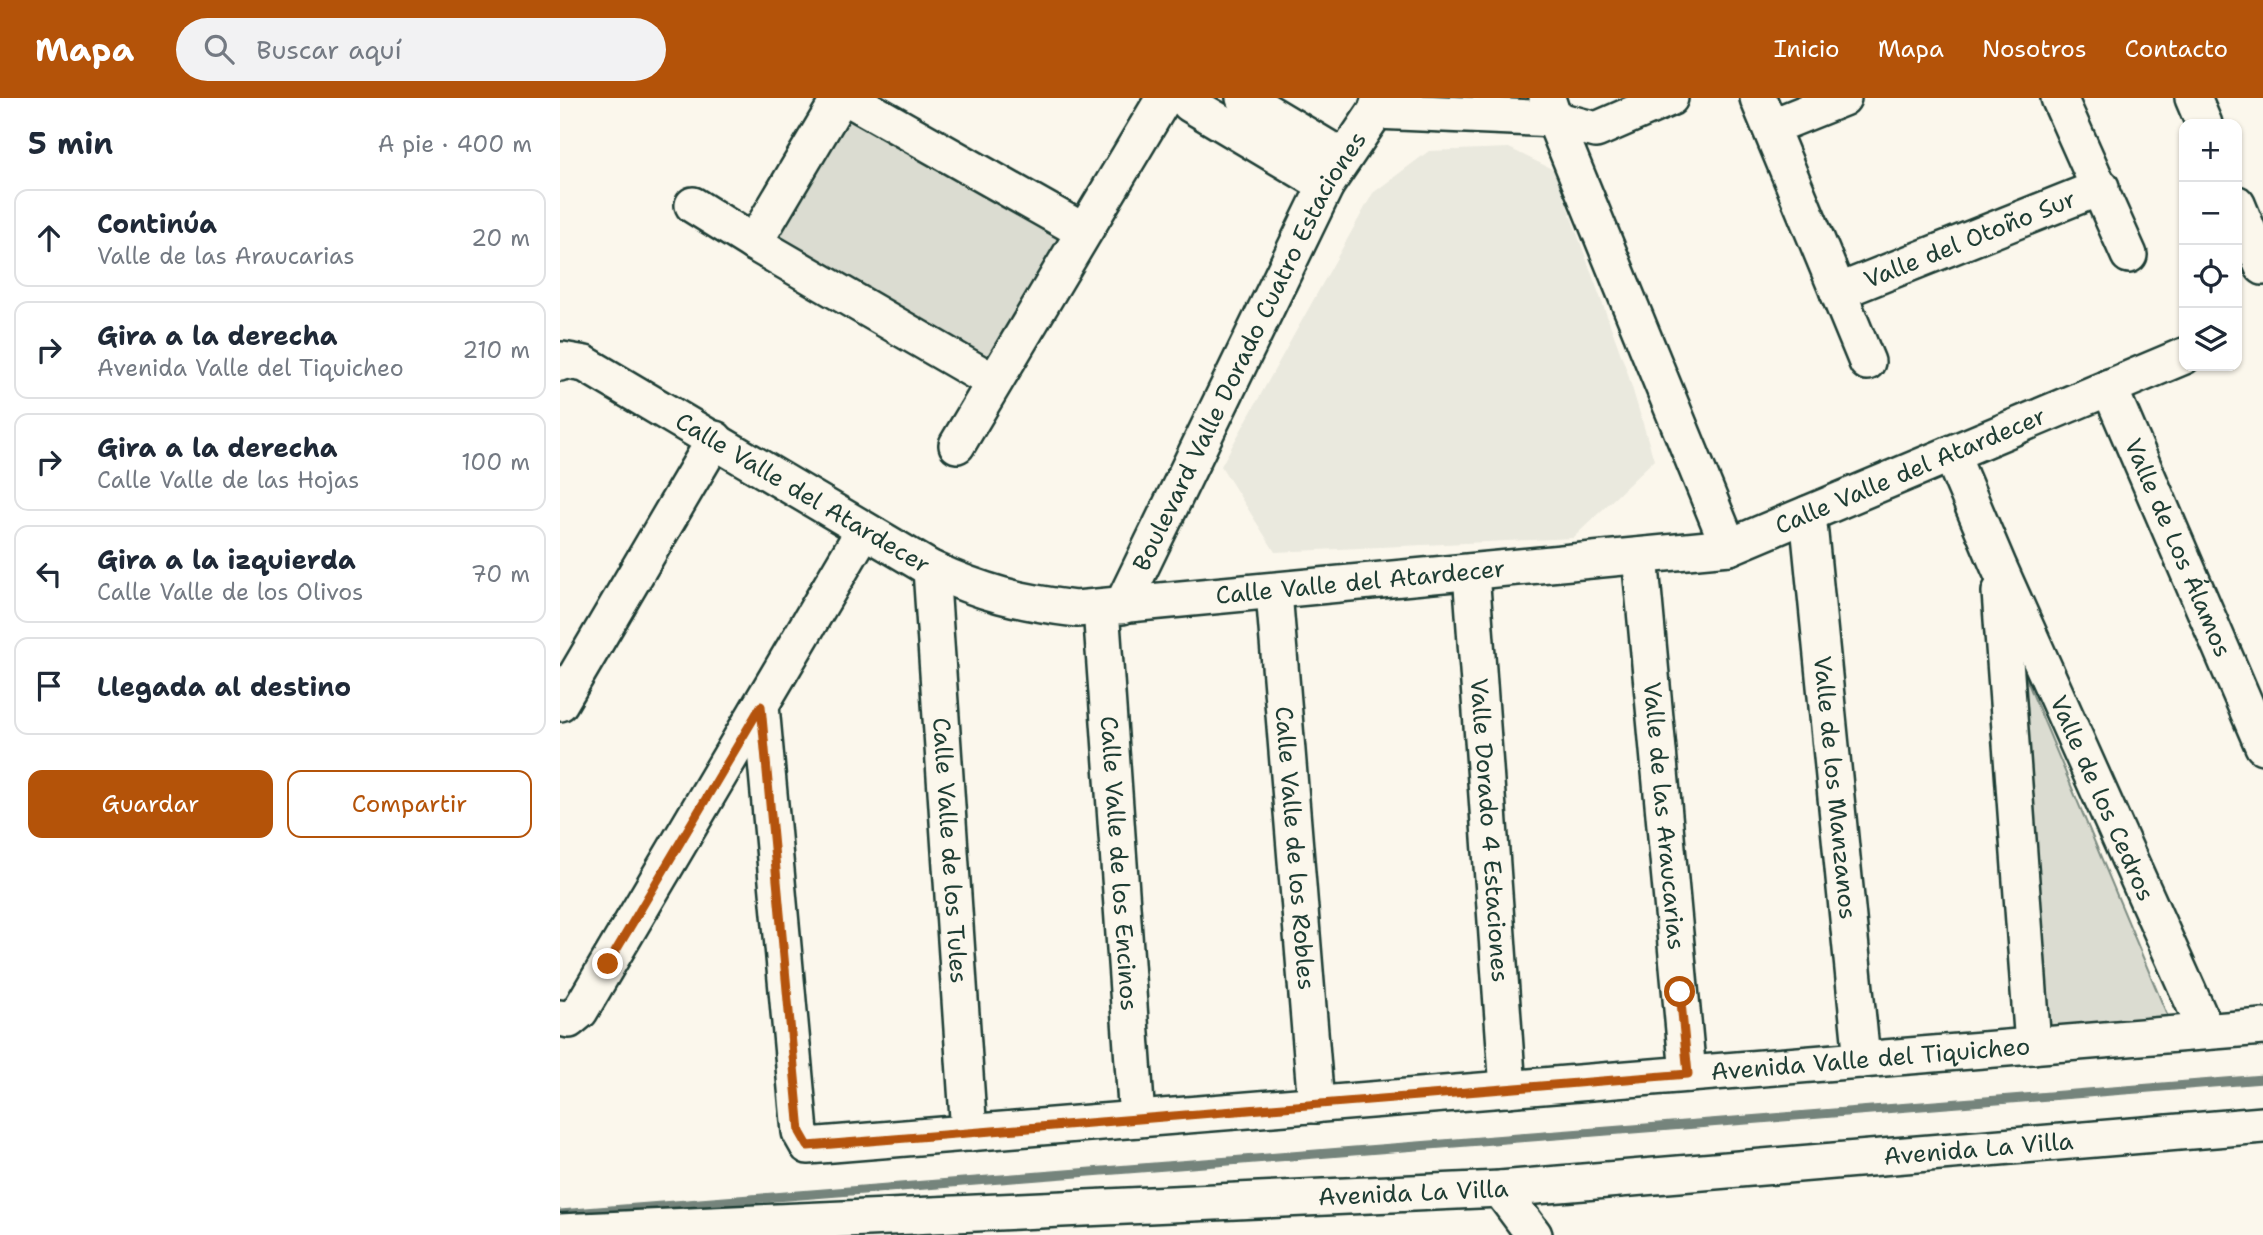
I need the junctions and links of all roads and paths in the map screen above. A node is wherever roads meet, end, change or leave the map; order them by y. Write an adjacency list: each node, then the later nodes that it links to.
1 (840, 98): 20 (street)
2 (848, 98): 19 (street)
3 (1164, 98): 19 (street)
4 (1185, 98): 15 (street)
5 (1244, 98): 15 (street)
6 (1583, 98): 12 (street)
7 (1670, 98): 12 (street)
8 (1843, 98): 13 (street)
9 (2059, 98): 16 (street)
10 (2193, 98): 14 (street)
11 (1378, 105): 12 (street); 15 (street, Boulevard Valle Dorado Cuatro Estaciones)
12 (1551, 108): 34 (street)
13 (1765, 113): 23 (street)
14 (2202, 119)
15 (1335, 171): 40 (street, Boulevard Valle Dorado Cuatro Estaciones)
16 (2101, 187): 21 (street); 23 (street, Valle del Otoño Sur)
17 (693, 205): 20 (street)
18 (2242, 216): 22 (street)
19 (1083, 231): 27 (street)
20 (754, 243): 27 (street)
21 (2129, 256)
22 (2263, 267)
23 (1838, 292): 26 (street)
24 (2179, 358): 28 (street, Calle Valle del Atardecer)
25 (561, 361): 29 (street, Calle Valle del Atardecer)
26 (1867, 362)
27 (994, 382): 30 (street)
28 (2109, 387): 31 (street, Calle Valle del Atardecer); 43 (street, Valle de Los Álamos)
29 (715, 439): 33 (street, Calle Valle del Atardecer); 41 (street)
30 (957, 445)
31 (1951, 454): 32 (street, Calle Valle del Atardecer); 36 (street, Valle de los Cedros)
32 (1808, 514): 34 (street, Calle Valle del Atardecer); 48 (street, Valle de los Manzanos)
33 (864, 530): 37 (street, Calle Valle del Atardecer); 42 (street)
34 (1729, 547): 35 (street, Calle Valle del Atardecer)
35 (1640, 556): 38 (street, Calle Valle del Atardecer); 49 (street, Valle de las Araucarias)
36 (1998, 565): 46 (street, Valle de los Cedros); 47 (street, Valle de los Cedros)
37 (931, 569): 40 (street, Calle Valle del Atardecer); 54 (street, Calle Valle de los Tules)
38 (1471, 572): 39 (street, Calle Valle del Atardecer); 50 (street, Valle Dorado 4 Estaciones)
39 (1274, 592): 40 (street, Calle Valle del Atardecer); 51 (street, Calle Valle de los Robles)
40 (1112, 607): 52 (street, Calle Valle de los Encinos)
41 (560, 703)
42 (761, 706): 44 (street); 54 (street, Avenida Valle del Tiquicheo)
43 (2263, 746)
44 (564, 1019)
45 (2263, 1027): 46 (street, Avenida Valle del Tiquicheo)
46 (2206, 1031): 47 (street, Avenida Valle del Tiquicheo)
47 (2033, 1046): 48 (street, Avenida Valle del Tiquicheo)
48 (1862, 1060): 49 (street, Avenida Valle del Tiquicheo)
49 (1688, 1074): 50 (street, Avenida Valle del Tiquicheo)
50 (1508, 1089): 51 (street, Avenida Valle del Tiquicheo)
51 (1316, 1105): 52 (street, Avenida Valle del Tiquicheo)
52 (1137, 1119): 54 (street, Avenida Valle del Tiquicheo)
53 (2263, 1125): 55 (street, Avenida La Villa)
54 (969, 1133)
55 (1500, 1189): 56 (street, Avenida La Villa); 57 (street)
56 (560, 1232)
57 (1534, 1235)

